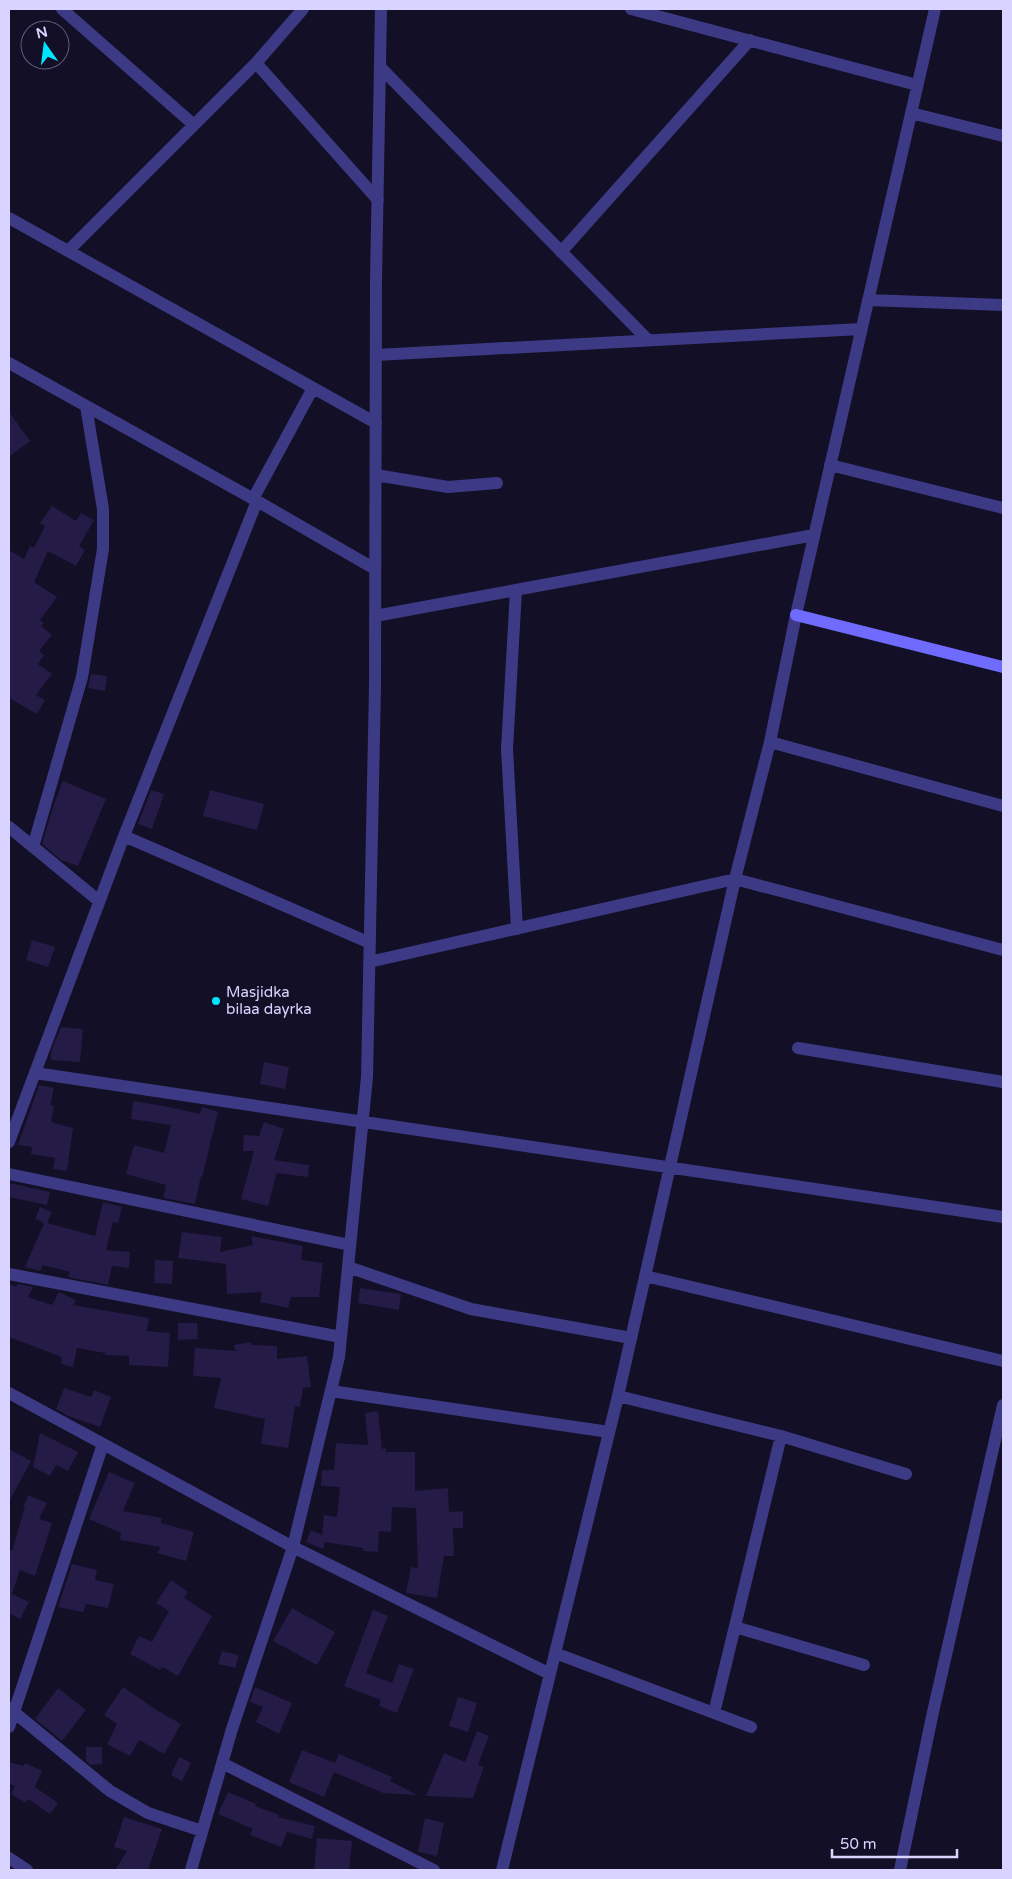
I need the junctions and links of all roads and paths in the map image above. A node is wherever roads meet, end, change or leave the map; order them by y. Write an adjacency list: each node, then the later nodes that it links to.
1 (62, 9): 11 (street)
2 (303, 9): 7 (street)
3 (631, 9): 6 (street)
4 (935, 9): 9 (street)
5 (378, 12): 8 (street)
6 (750, 40): 9 (street); 16 (street)
7 (256, 63): 11 (street); 13 (street)
8 (380, 67): 13 (street); 16 (street)
9 (917, 85): 10 (street)
10 (911, 113): 12 (street); 17 (street)
11 (194, 125): 15 (street)
12 (1003, 136)
13 (378, 200): 21 (street)
14 (9, 218): 15 (street)
15 (68, 251): 23 (street)
16 (561, 252): 20 (street)
17 (868, 300): 18 (street); 19 (street)
18 (1003, 305)
19 (861, 329): 20 (street); 26 (street)
20 (648, 340): 21 (street)
21 (376, 355): 25 (street)
22 (9, 363): 24 (street)
23 (313, 388): 25 (street); 29 (street)
24 (86, 406): 29 (street); 41 (street)
25 (376, 423): 27 (street)
26 (830, 465): 30 (street); 31 (street)
27 (376, 475): 28 (street); 32 (street)
28 (497, 482)
29 (255, 500): 32 (street); 40 (street)
30 (1003, 508)
31 (814, 535): 33 (street); 34 (street)
32 (376, 569): 35 (street)
33 (516, 590): 35 (street); 44 (street)
34 (796, 615): 36 (street); 37 (street)
35 (375, 616): 45 (street)
36 (1003, 667)
37 (770, 742): 38 (street); 42 (street)
38 (1003, 806)
39 (9, 828): 41 (street)
40 (124, 836): 43 (street); 45 (street)
41 (33, 847): 43 (street)
42 (736, 879): 44 (street); 46 (street); 53 (street)
43 (99, 901): 49 (street)
44 (517, 929): 47 (street)
45 (370, 943): 47 (street)
46 (1003, 950)
47 (369, 962): 51 (street)
48 (798, 1048): 50 (street)
49 (35, 1073): 51 (street); 52 (street)
50 (1003, 1082)
51 (362, 1121): 53 (street); 56 (street)
52 (10, 1136)
53 (670, 1168): 55 (street); 59 (street)
54 (9, 1174): 56 (street)
55 (1003, 1217)
56 (350, 1245): 57 (street)
57 (348, 1266): 60 (street); 61 (street)
58 (9, 1274): 60 (street)
59 (645, 1276): 61 (street); 62 (street)
60 (341, 1338): 63 (street)
61 (631, 1338): 65 (street)
62 (1003, 1361)
63 (331, 1391): 67 (street); 71 (street)
64 (9, 1393): 69 (street)
65 (618, 1396): 67 (street); 68 (street)
66 (1003, 1405): 87 (street)
67 (609, 1432): 73 (street)
68 (780, 1436): 70 (street); 72 (street)
69 (103, 1444): 71 (street); 76 (street)
70 (906, 1474)
71 (292, 1547): 75 (street); 80 (street)
72 (735, 1626): 74 (street); 77 (street)
73 (555, 1653): 75 (street); 77 (street)
74 (864, 1665)
75 (550, 1674): 86 (street)
76 (11, 1710): 78 (street); 81 (street)
77 (714, 1713): 79 (street)
78 (9, 1726)
79 (751, 1727)
80 (222, 1763): 81 (street); 85 (street)
81 (202, 1831): 84 (street)
82 (9, 1858): 83 (street)
83 (27, 1870)
84 (191, 1870)
85 (434, 1870)
86 (502, 1870)
87 (900, 1870)

